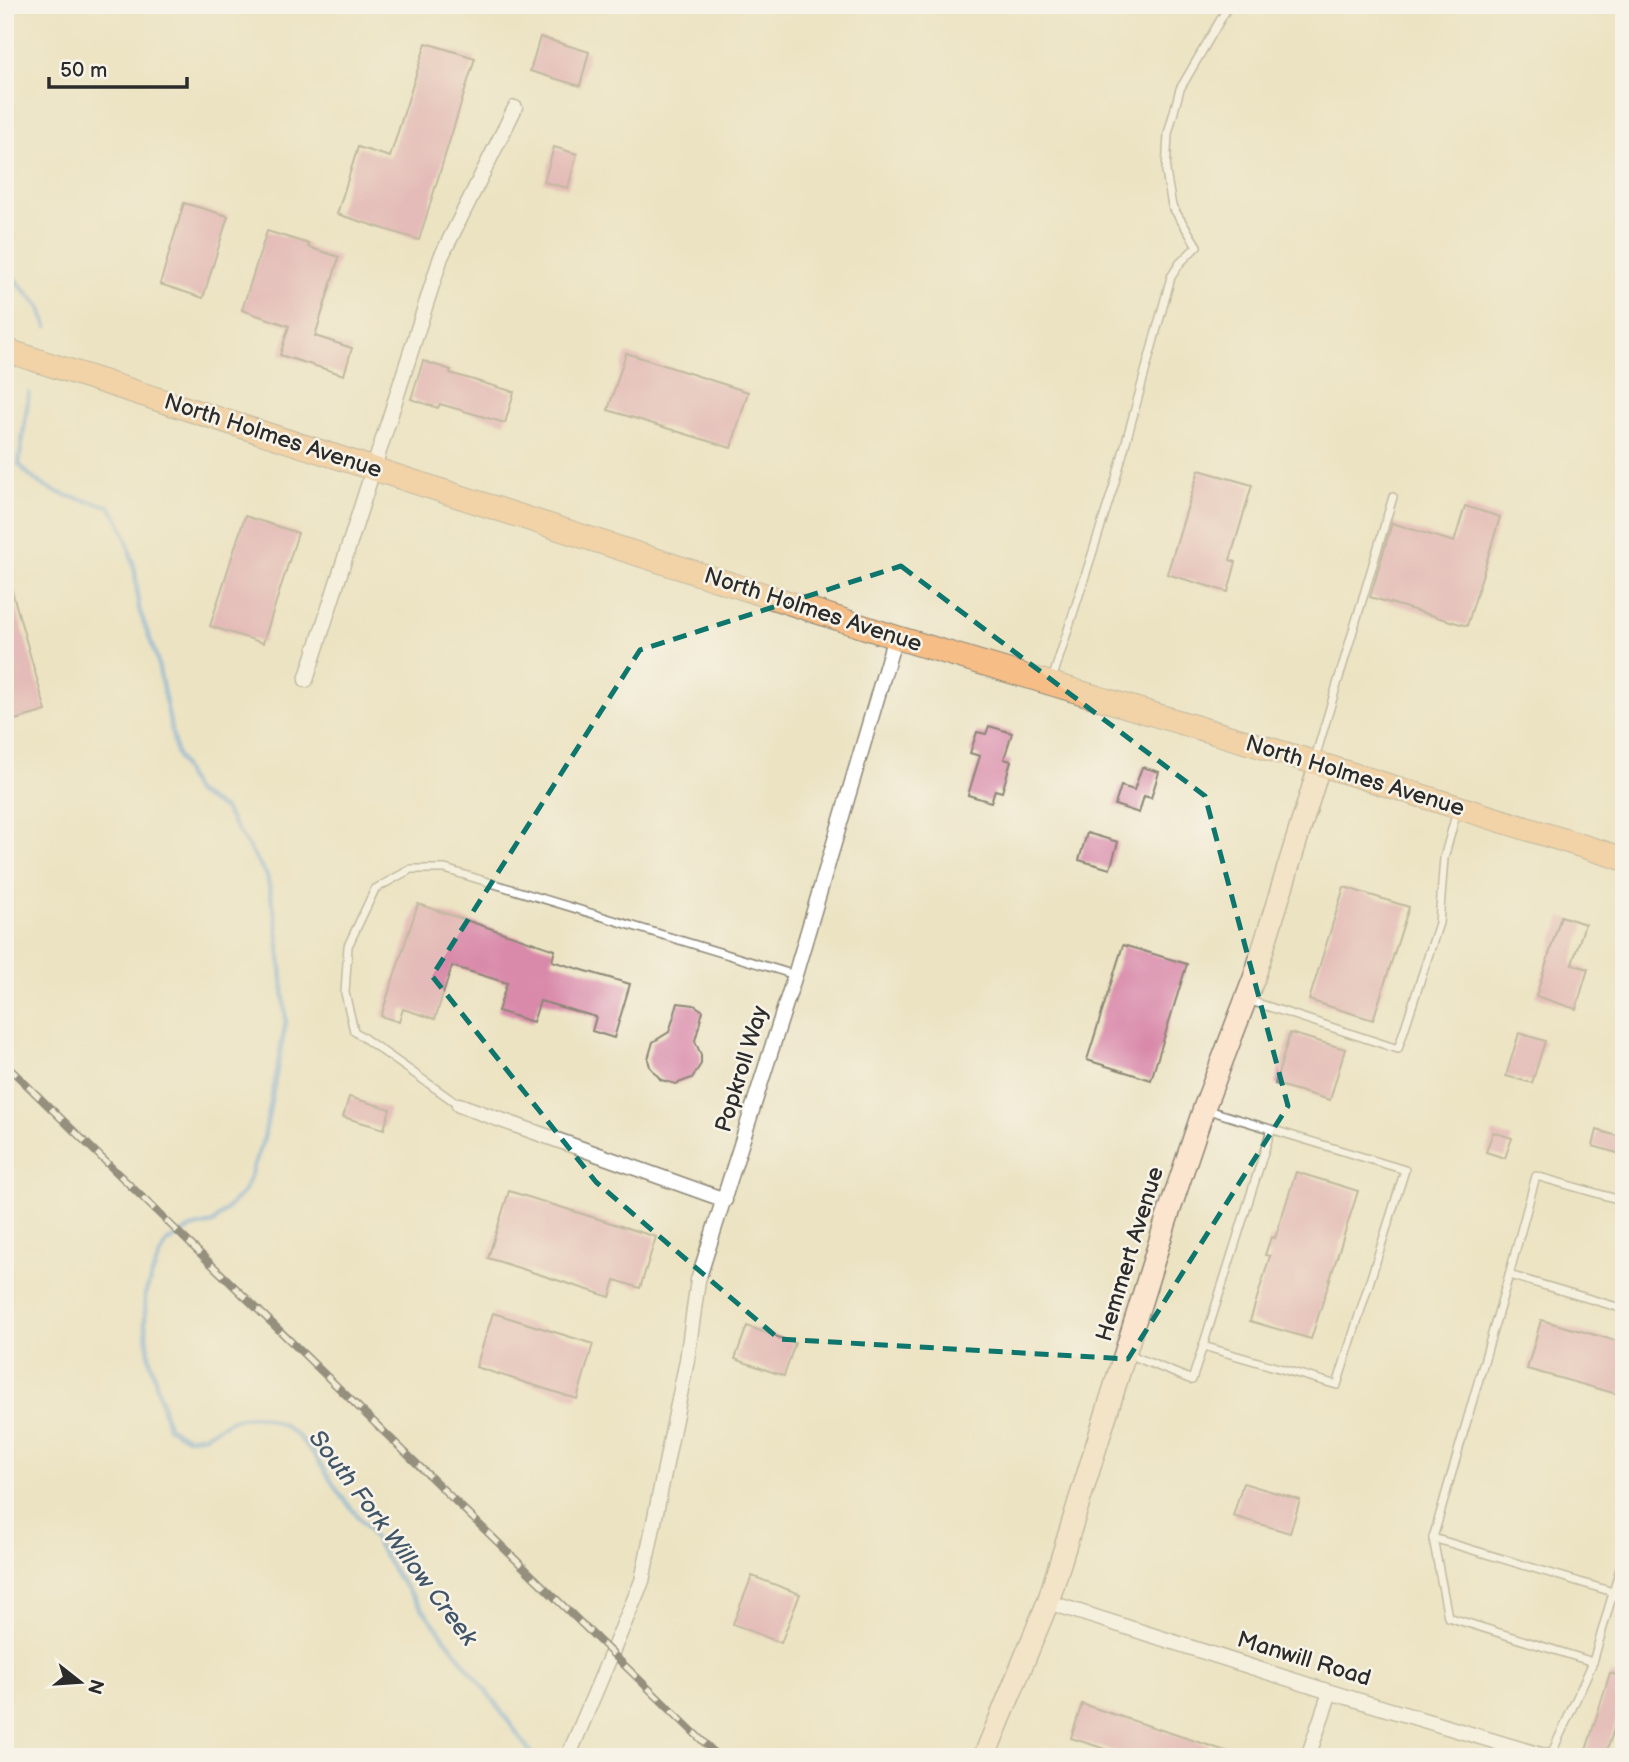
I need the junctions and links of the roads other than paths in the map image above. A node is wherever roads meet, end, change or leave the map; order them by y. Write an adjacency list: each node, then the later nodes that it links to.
1 (1229, 5): 8 (lane)
2 (516, 108): 4 (street)
3 (5, 350): 4 (main road, North Holmes Avenue)
4 (374, 469): 6 (main road, North Holmes Avenue); 7 (street)
5 (1393, 498): 9 (lane)
6 (895, 637): 8 (main road, North Holmes Avenue); 12 (street, Popkroll Way)
7 (306, 680)
8 (1051, 684): 9 (main road, North Holmes Avenue)
9 (1317, 763): 10 (main road, North Holmes Avenue); 13 (street, Hemmert Avenue)
10 (1458, 807): 11 (main road, North Holmes Avenue); 13 (lane)
11 (1624, 859)
12 (795, 975): 14 (lane); 17 (street, Popkroll Way)
13 (1246, 1000): 15 (street, Hemmert Avenue)
14 (459, 1105): 17 (street)
15 (1204, 1108): 16 (lane); 22 (street, Hemmert Avenue)
16 (1271, 1130): 21 (lane); 21 (lane)
17 (725, 1200): 29 (street, Popkroll Way)
18 (1624, 1201): 19 (lane)
19 (1509, 1275): 20 (lane); 23 (lane)
20 (1624, 1309)
21 (1203, 1346): 22 (lane)
22 (1127, 1353): 26 (street, Hemmert Avenue)
23 (1433, 1538): 25 (lane); 27 (lane)
24 (1624, 1555): 25 (lane)
25 (1613, 1592): 27 (lane)
26 (1048, 1602): 28 (street, Manwill Road); 30 (street, Hemmert Avenue)
27 (1593, 1662): 32 (lane)
28 (1330, 1692): 31 (street); 32 (street, Manwill Road)
29 (568, 1757)
30 (984, 1757)
31 (1308, 1757)
32 (1549, 1757)

